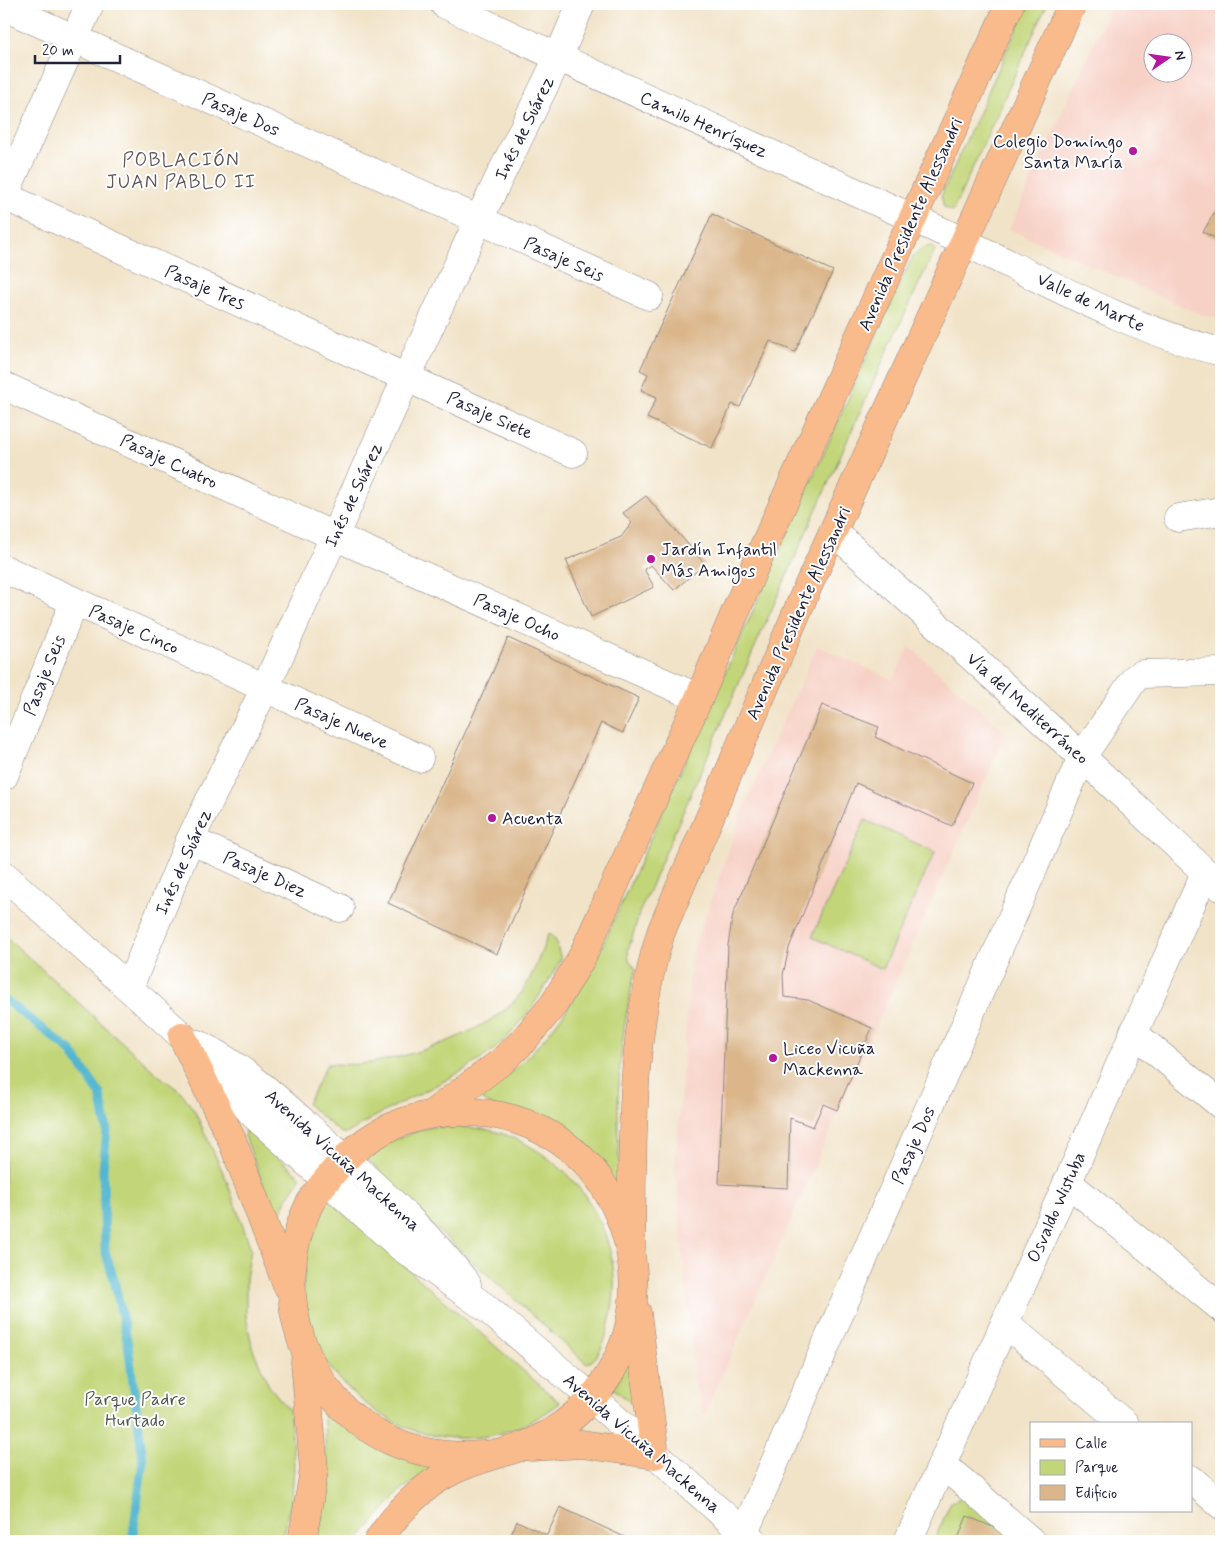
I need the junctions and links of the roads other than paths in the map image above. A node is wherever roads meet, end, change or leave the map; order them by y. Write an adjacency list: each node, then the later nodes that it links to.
1 (90, 4): 7 (street)
2 (444, 4): 8 (street, Camilo Henríquez)
3 (581, 4): 8 (street, Inés de Suárez)
4 (1010, 4): 10 (main road, Avenida Presidente Alessandri)
5 (1072, 4): 12 (main road, Avenida Presidente Alessandri)
6 (4, 7): 7 (street, Pasaje Dos)
7 (73, 38): 9 (street); 11 (street, Pasaje Dos)
8 (558, 58): 10 (street, Camilo Henríquez); 11 (street, Inés de Suárez)
9 (4, 196): 15 (street, Pasaje Tres)
10 (912, 218): 12 (street, Camilo Henríquez); 26 (main road, Avenida Presidente Alessandri)
11 (478, 221): 13 (street, Pasaje Seis); 15 (street, Inés de Suárez)
12 (964, 242): 14 (street, Valle de Marte); 20 (main road, Avenida Presidente Alessandri)
13 (649, 296)
14 (1221, 352)
15 (407, 378): 17 (street, Pasaje Siete); 21 (street, Inés de Suárez)
16 (4, 386): 21 (street, Pasaje Cuatro)
17 (572, 453)
18 (1221, 511): 19 (street)
19 (1178, 518)
20 (833, 531): 27 (street, Vía del Mediterráneo); 42 (main road, Avenida Presidente Alessandri)
21 (334, 536): 25 (street, Inés de Suárez); 26 (street, Pasaje Ocho)
22 (4, 570): 23 (street, Pasaje Cinco)
23 (74, 602): 25 (street, Pasaje Cinco); 29 (street, Pasaje Seis)
24 (1221, 672): 27 (street, Pasaje Dos)
25 (265, 688): 28 (street, Pasaje Nueve); 30 (street, Inés de Suárez)
26 (699, 698): 38 (main road, Avenida Presidente Alessandri)
27 (1082, 756): 32 (street, Vía del Mediterráneo); 56 (street, Pasaje Dos)
28 (419, 758)
29 (4, 776)
30 (190, 840): 33 (street, Pasaje Diez); 34 (street, Inés de Suárez)
31 (4, 875): 34 (street, Avenida Vicuña Mackenna)
32 (1213, 880): 35 (street, Osvaldo Wistuba)
33 (340, 908)
34 (129, 988): 36 (street, Avenida Vicuña Mackenna)
35 (1133, 1032): 37 (street); 41 (street, Osvaldo Wistuba)
36 (182, 1036): 39 (street, Avenida Vicuña Mackenna); 40 (street, Avenida Vicuña Mackenna); 44 (main road)
37 (1221, 1105)
38 (433, 1113): 39 (main road, Avenida Presidente Alessandri); 42 (main road, Avenida Presidente Alessandri)
39 (344, 1159): 40 (main road, Avenida Presidente Alessandri); 45 (street, Avenida Vicuña Mackenna)
40 (327, 1180): 44 (main road, Avenida Presidente Alessandri); 45 (street, Avenida Vicuña Mackenna)
41 (1067, 1182): 46 (street); 47 (street, Osvaldo Wistuba)
42 (631, 1250): 43 (main road, Avenida Presidente Alessandri)
43 (635, 1292): 49 (main road, Avenida Presidente Alessandri); 52 (main road)
44 (291, 1299): 48 (main road, Avenida Presidente Alessandri)
45 (485, 1307): 49 (street, Avenida Vicuña Mackenna)
46 (1221, 1308)
47 (1005, 1323): 50 (street); 53 (street, Osvaldo Wistuba)
48 (304, 1348): 51 (main road, Avenida Presidente Alessandri); 57 (main road, Avenida Presidente Alessandri)
49 (592, 1398): 51 (main road, Avenida Presidente Alessandri); 52 (street, Avenida Vicuña Mackenna)
50 (1123, 1422)
51 (506, 1451): 52 (main road); 58 (main road, Avenida Presidente Alessandri)
52 (655, 1455): 56 (street, Avenida Vicuña Mackenna)
53 (942, 1464): 59 (street, Osvaldo Wistuba); 60 (street)
54 (1192, 1480): 55 (street)
55 (1221, 1504)
56 (748, 1537)
57 (302, 1541)
58 (378, 1541)
59 (908, 1541)
60 (1032, 1541)

